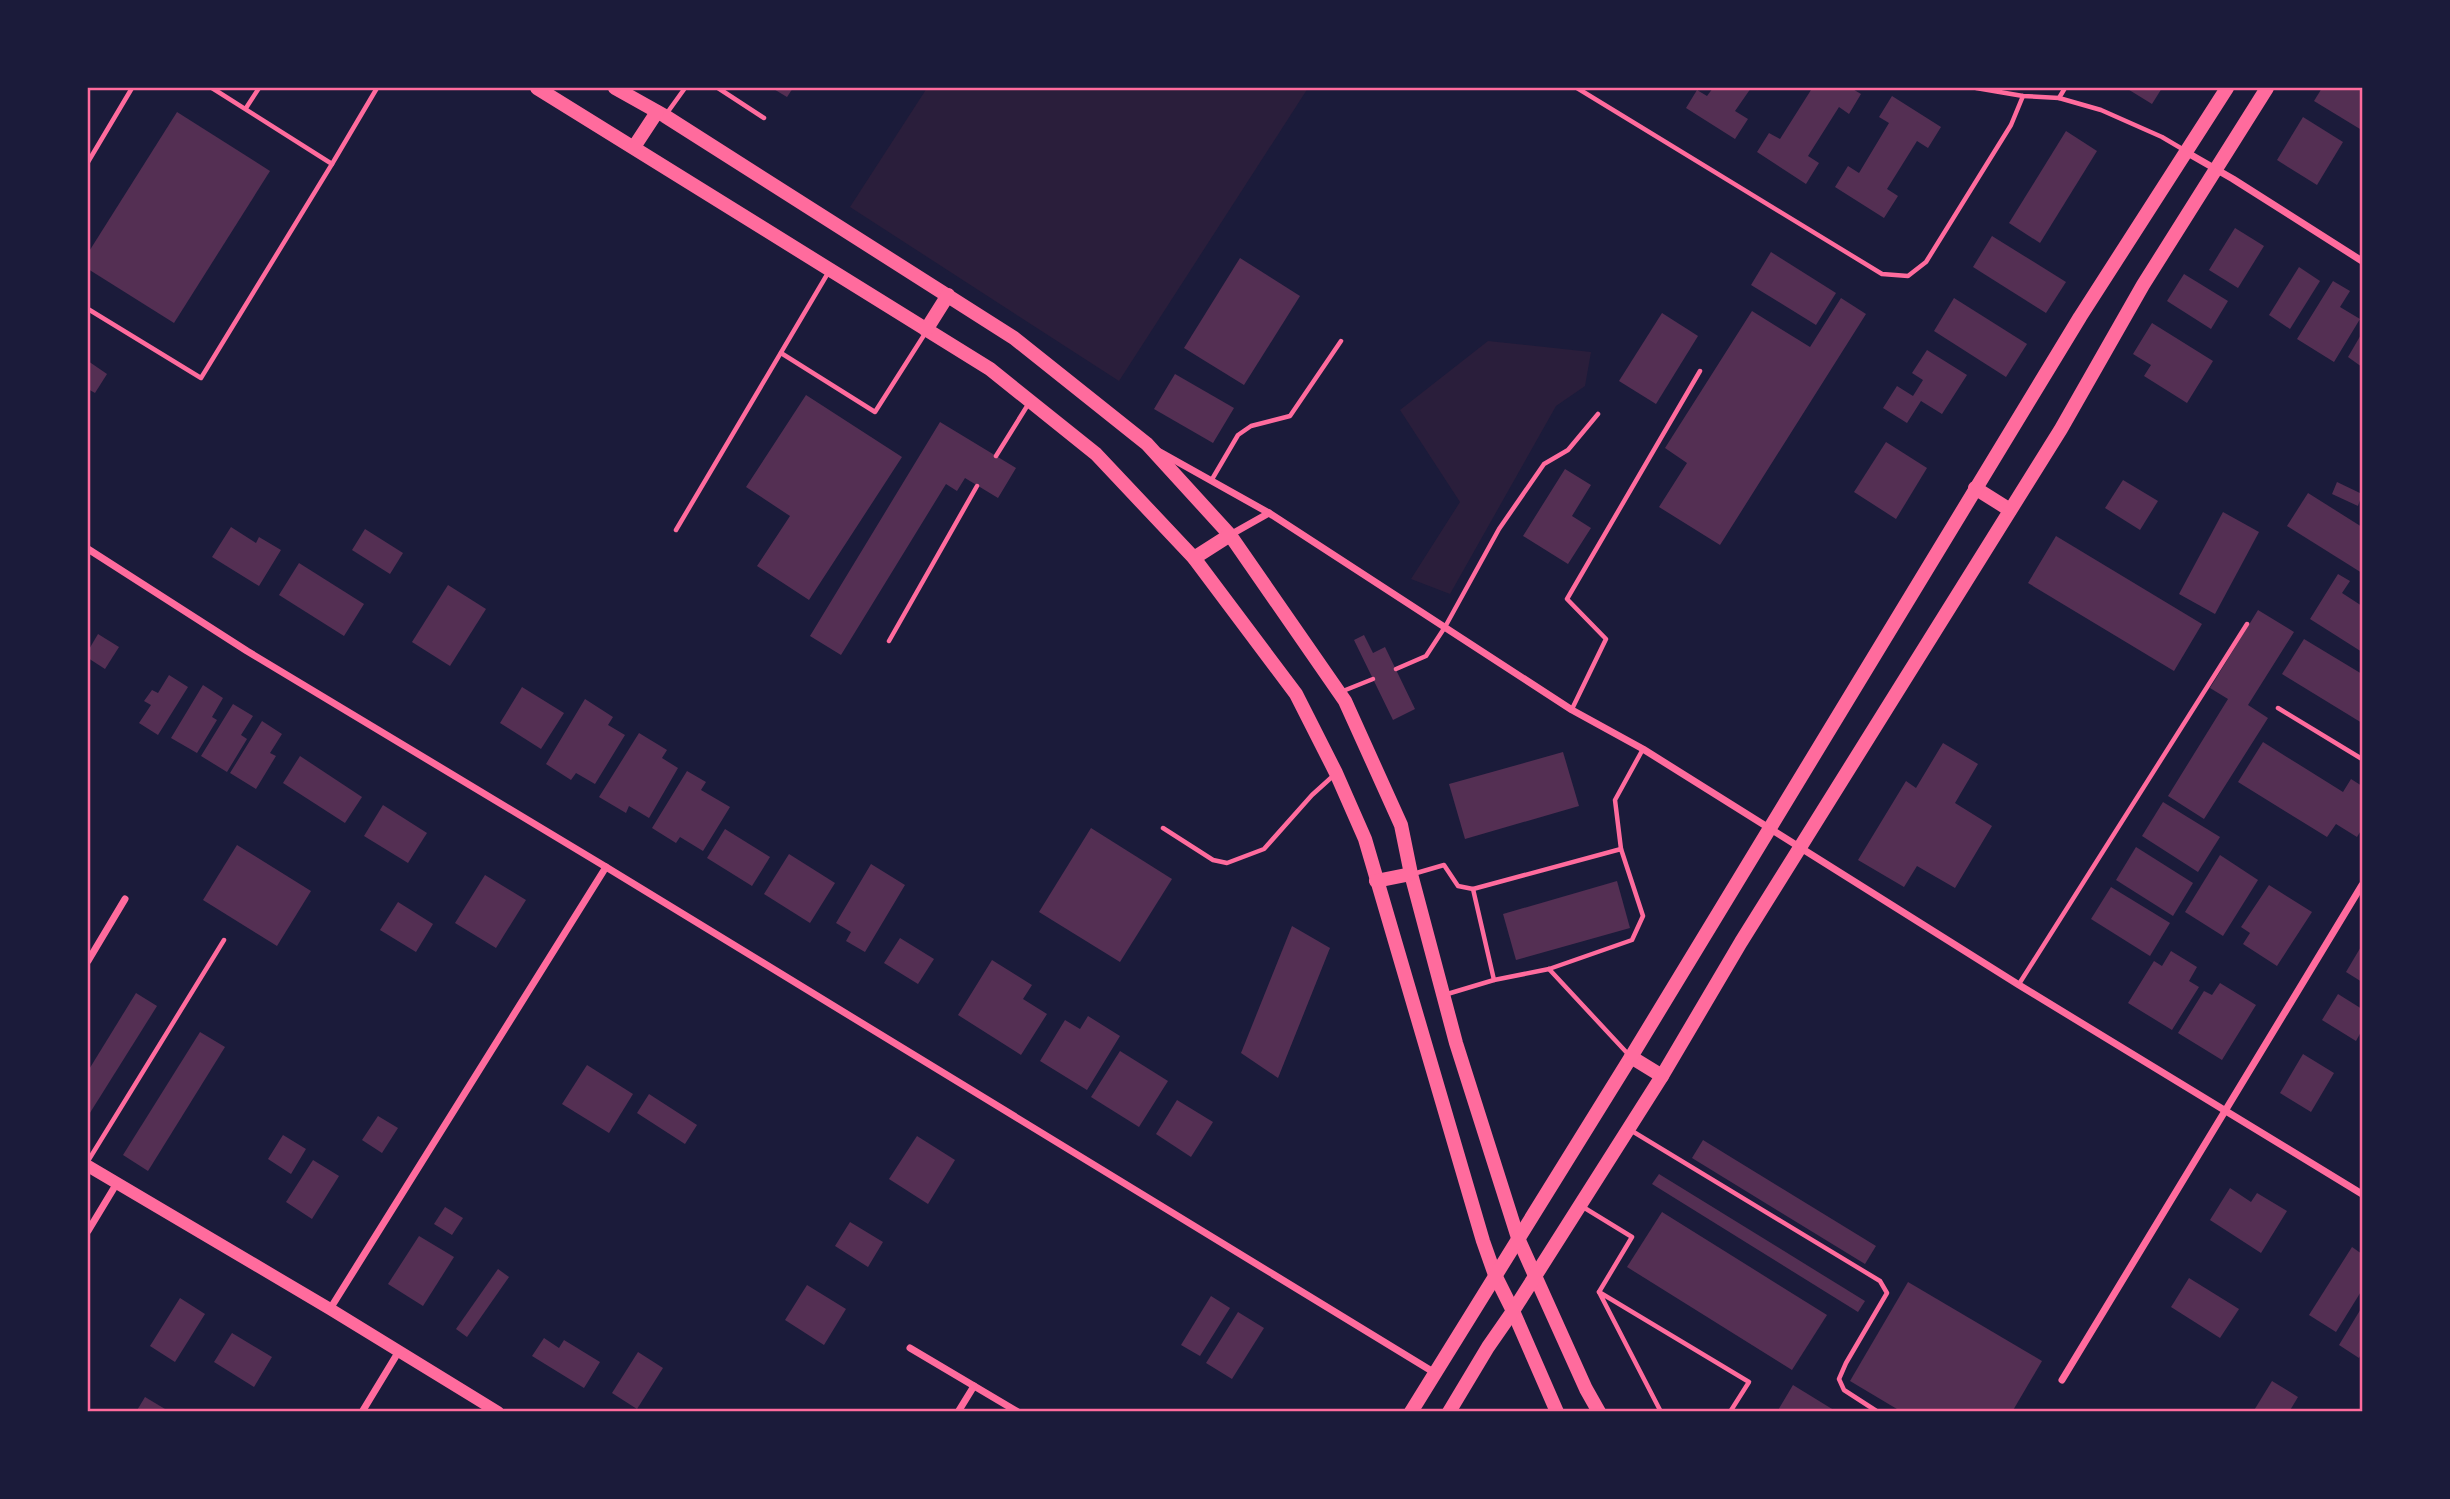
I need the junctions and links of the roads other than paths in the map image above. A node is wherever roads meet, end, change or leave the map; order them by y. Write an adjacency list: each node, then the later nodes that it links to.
1 (132, 88): 21 (lane)
2 (212, 88): 16 (lane)
3 (259, 88): 16 (lane)
4 (377, 88): 22 (lane)
5 (537, 88): 19 (main road)
6 (615, 88): 17 (main road)
7 (685, 88): 17 (lane)
8 (718, 88): 18 (lane)
9 (1577, 88): 14 (lane)
10 (1976, 88): 14 (lane)
11 (2065, 88): 15 (lane)
12 (2227, 88): 20 (main road)
13 (2267, 88): 23 (main road)
14 (2023, 96): 15 (lane)
15 (2059, 98): 20 (lane)
16 (246, 108): 22 (lane)
17 (661, 114): 19 (main road); 26 (main road)
18 (764, 118)
19 (634, 147): 25 (main road)
20 (2186, 152): 23 (street); 38 (main road)
21 (88, 162)
22 (332, 164): 27 (lane)
23 (2215, 168): 24 (street); 39 (main road)
24 (2362, 261)
25 (831, 270): 28 (main road); 30 (lane)
26 (948, 295): 28 (main road); 34 (main road)
27 (88, 309)
28 (926, 330): 30 (lane); 32 (main road)
29 (1341, 341): 36 (lane)
30 (781, 353): 41 (lane)
31 (1700, 371): 52 (lane)
32 (1029, 402): 35 (lane); 44 (main road)
33 (1598, 414): 46 (lane)
34 (1147, 444): 36 (street); 42 (main road)
35 (996, 456)
36 (1211, 481): 40 (street)
37 (977, 486): 47 (lane)
38 (1975, 488): 39 (main road); 57 (main road)
39 (2010, 510): 58 (main road)
40 (1269, 513): 42 (street); 46 (street)
41 (676, 530)
42 (1230, 535): 44 (main road); 50 (main road)
43 (88, 550): 60 (street)
44 (1194, 558): 55 (main road)
45 (2247, 624): 70 (lane)
46 (1445, 627): 48 (lane); 52 (street)
47 (889, 641)
48 (1396, 669)
49 (1373, 679): 50 (lane)
50 (1339, 692): 61 (main road)
51 (2278, 708): 54 (lane)
52 (1572, 710): 53 (street)
53 (1643, 749): 57 (street); 59 (lane)
54 (2362, 760)
55 (1336, 773): 56 (lane); 62 (main road)
56 (1163, 828)
57 (1768, 828): 58 (street); 72 (main road)
58 (1800, 848): 70 (street); 73 (main road)
59 (1621, 849): 64 (lane); 68 (lane)
60 (606, 867): 85 (street); 89 (street)
61 (1411, 874): 62 (main road); 64 (lane); 71 (main road)
62 (1376, 881): 82 (main road)
63 (2362, 885): 74 (street)
64 (1473, 889): 69 (lane)
65 (125, 899): 67 (street)
66 (224, 940): 76 (lane)
67 (88, 961)
68 (1549, 969): 69 (lane); 72 (lane)
69 (1494, 980): 71 (lane)
70 (2019, 985): 74 (street)
71 (1443, 995): 81 (main road)
72 (1631, 1058): 73 (main road); 81 (main road)
73 (1662, 1076): 75 (main road)
74 (2224, 1110): 78 (street); 90 (street)
75 (1628, 1129): 79 (main road); 102 (lane)
76 (88, 1163): 77 (street)
77 (117, 1183): 80 (street); 85 (street)
78 (2362, 1194)
79 (1580, 1205): 83 (main road); 84 (lane)
80 (88, 1231)
81 (1518, 1238): 82 (main road); 83 (main road)
82 (1495, 1276): 86 (main road); 89 (main road)
83 (1535, 1276): 86 (main road); 99 (main road)
84 (1599, 1292): 100 (lane); 101 (lane)
85 (330, 1309): 88 (street)
86 (1513, 1311): 97 (main road); 98 (main road)
87 (910, 1348): 91 (street)
88 (399, 1351): 92 (street); 93 (street)
89 (1435, 1374): 96 (main road)
90 (2062, 1380)
91 (974, 1386): 94 (street); 95 (street)
92 (362, 1412)
93 (498, 1412)
94 (958, 1412)
95 (1018, 1412)
96 (1411, 1412)
97 (1449, 1412)
98 (1557, 1412)
99 (1599, 1412)
100 (1661, 1412)
101 (1730, 1412)
102 (1878, 1412)

